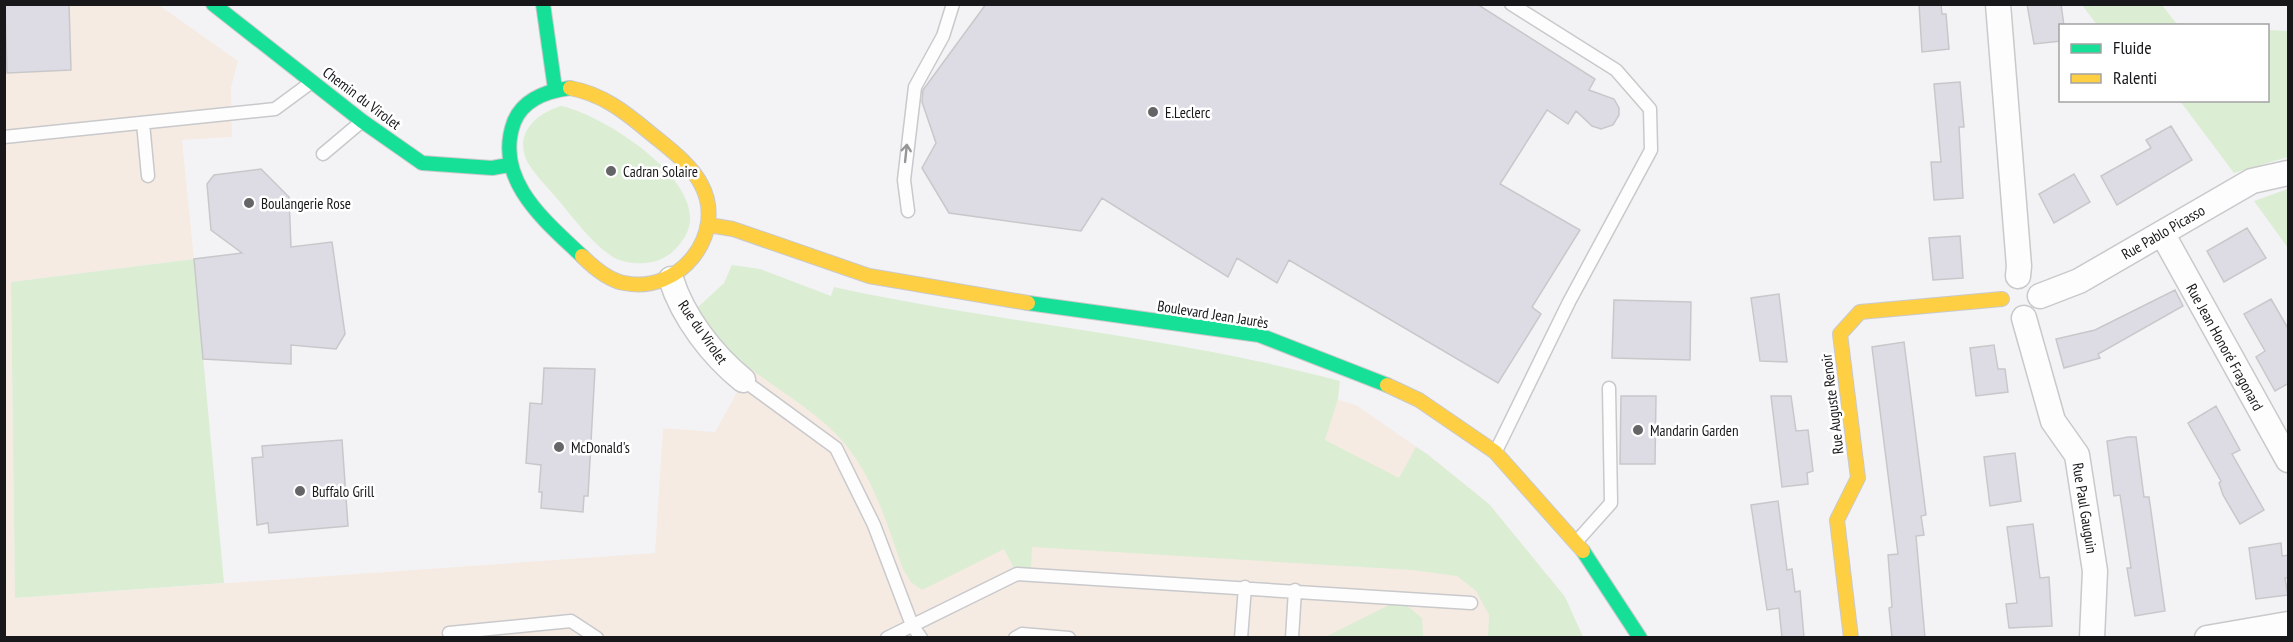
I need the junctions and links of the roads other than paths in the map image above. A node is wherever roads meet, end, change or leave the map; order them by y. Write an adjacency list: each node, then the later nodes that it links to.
1 (213, 4): 6 (main road, Chemin du Virolet)
2 (543, 4): 7 (main road)
3 (953, 4): 15 (lane, one-way to 3)
4 (1511, 4): 25 (lane)
5 (1998, 4): 18 (street)
6 (313, 81): 8 (main road, Chemin du Virolet); 9 (lane)
7 (555, 89): 12 (main road); 16 (main road)
8 (362, 121): 11 (lane); 12 (main road, Chemin du Virolet)
9 (142, 123): 10 (lane); 14 (lane)
10 (4, 137)
11 (323, 154)
12 (509, 165): 19 (main road)
13 (2289, 173): 17 (street, Rue Pablo Picasso)
14 (147, 176)
15 (908, 211)
16 (709, 225): 19 (main road); 25 (main road, Boulevard Jean Jaurès)
17 (2162, 233): 20 (street, Rue Pablo Picasso); 26 (street, Rue Jean Honoré Fragonard)
18 (2018, 276): 20 (street); 21 (street)
19 (671, 279): 23 (street, Rue du Virolet)
20 (2040, 296): 22 (street)
21 (2002, 299): 22 (street); 42 (main road, Rue Auguste Renoir)
22 (2024, 318): 43 (street, Rue Paul Gauguin)
23 (743, 380): 32 (lane)
24 (1609, 388): 27 (lane)
25 (1496, 452): 27 (main road, Boulevard Jean Jaurès)
26 (2289, 460)
27 (1577, 542): 41 (main road, Boulevard Jean Jaurès)
28 (1245, 587): 29 (lane); 32 (lane); 39 (lane)
29 (1295, 590): 30 (lane); 40 (lane)
30 (1472, 603)
31 (2289, 624): 44 (street)
32 (912, 625): 35 (lane); 36 (lane)
33 (449, 633): 34 (lane)
34 (597, 638)
35 (887, 638)
36 (921, 638)
37 (1015, 638): 38 (lane)
38 (1069, 638)
39 (1241, 638)
40 (1292, 638)
41 (1640, 638)
42 (1851, 638)
43 (2092, 638)
44 (2207, 638)

